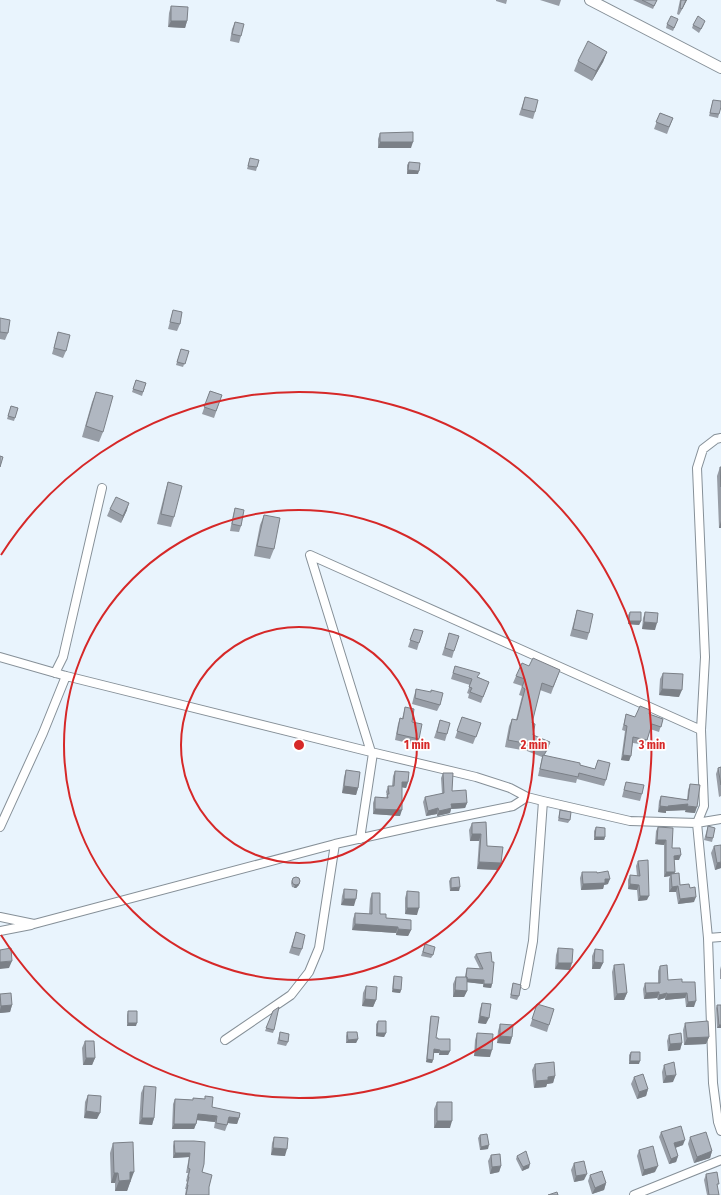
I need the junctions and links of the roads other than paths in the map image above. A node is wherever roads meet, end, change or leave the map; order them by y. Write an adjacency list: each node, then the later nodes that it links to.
1 (590, 0): 2 (street)
2 (721, 68)
3 (721, 438): 8 (street)
4 (102, 488): 6 (street)
5 (0, 657): 6 (street)
6 (55, 673): 7 (street)
7 (66, 676): 9 (street); 14 (street)
8 (701, 730): 9 (street); 13 (street)
9 (372, 753): 10 (street); 15 (street)
10 (527, 797): 11 (street); 15 (street)
11 (544, 802): 13 (street); 22 (street)
12 (721, 819): 13 (street)
13 (697, 823): 21 (street)
14 (0, 827)
15 (360, 839): 16 (street)
16 (335, 844): 18 (street); 23 (street)
17 (0, 917): 18 (street)
18 (34, 924): 19 (street)
19 (0, 931)
20 (721, 937): 21 (street)
21 (708, 938): 24 (street)
22 (525, 985)
23 (225, 1040)
24 (721, 1131)
25 (721, 1160): 26 (street)
26 (634, 1195)

